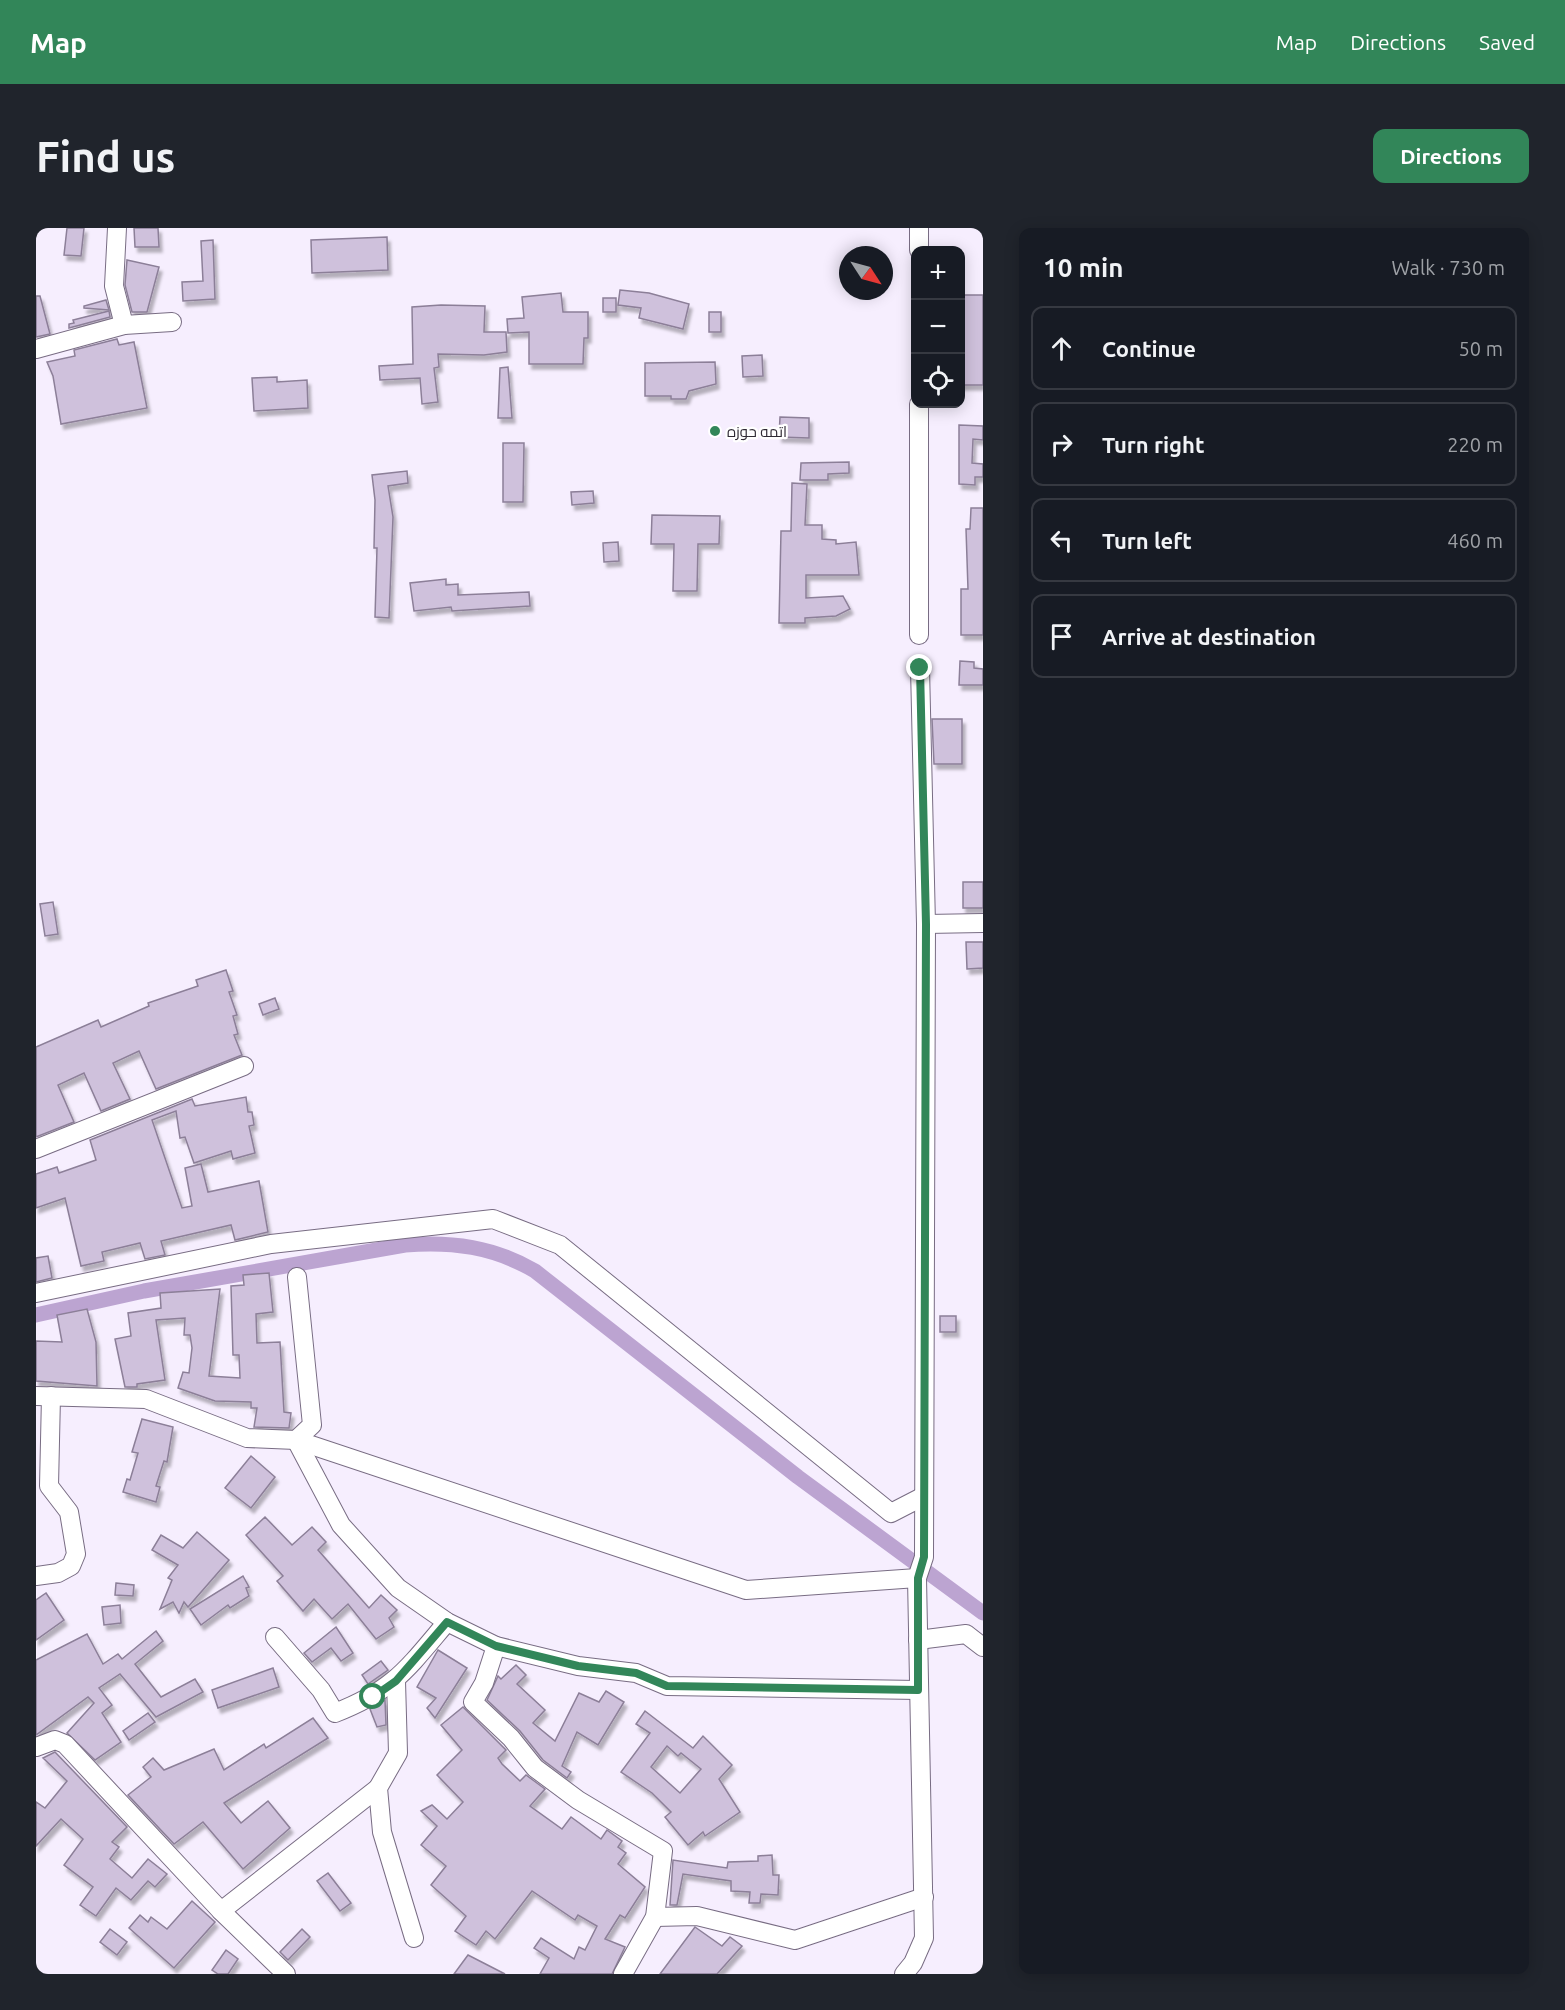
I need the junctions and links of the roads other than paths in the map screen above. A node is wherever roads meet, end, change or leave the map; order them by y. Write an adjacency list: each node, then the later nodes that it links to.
1 (117, 228): 5 (street)
2 (919, 228): 3 (street)
3 (919, 246)
4 (172, 322): 5 (street)
5 (124, 324): 6 (street)
6 (36, 349)
7 (919, 408): 8 (street)
8 (919, 635)
9 (920, 668): 11 (street)
10 (983, 923): 11 (street)
11 (926, 924): 19 (street)
12 (244, 1065): 13 (street)
13 (36, 1149)
14 (297, 1277): 17 (street)
15 (36, 1293): 19 (street)
16 (44, 1396): 17 (street); 18 (street)
17 (296, 1440): 21 (street); 22 (street)
18 (42, 1491): 20 (street)
19 (924, 1496): 21 (street)
20 (36, 1576)
21 (918, 1578): 24 (street)
22 (447, 1622): 25 (street); 27 (street)
23 (275, 1637): 27 (street)
24 (918, 1640): 26 (street); 28 (street)
25 (496, 1646): 28 (street); 33 (street)
26 (983, 1647)
27 (396, 1681): 30 (street)
28 (918, 1690): 31 (street)
29 (36, 1748): 32 (street)
30 (378, 1788): 32 (street); 34 (street)
31 (924, 1897): 33 (street); 37 (street)
32 (221, 1911): 35 (street)
33 (655, 1917): 36 (street)
34 (414, 1938)
35 (286, 1974)
36 (623, 1974)
37 (904, 1974)

